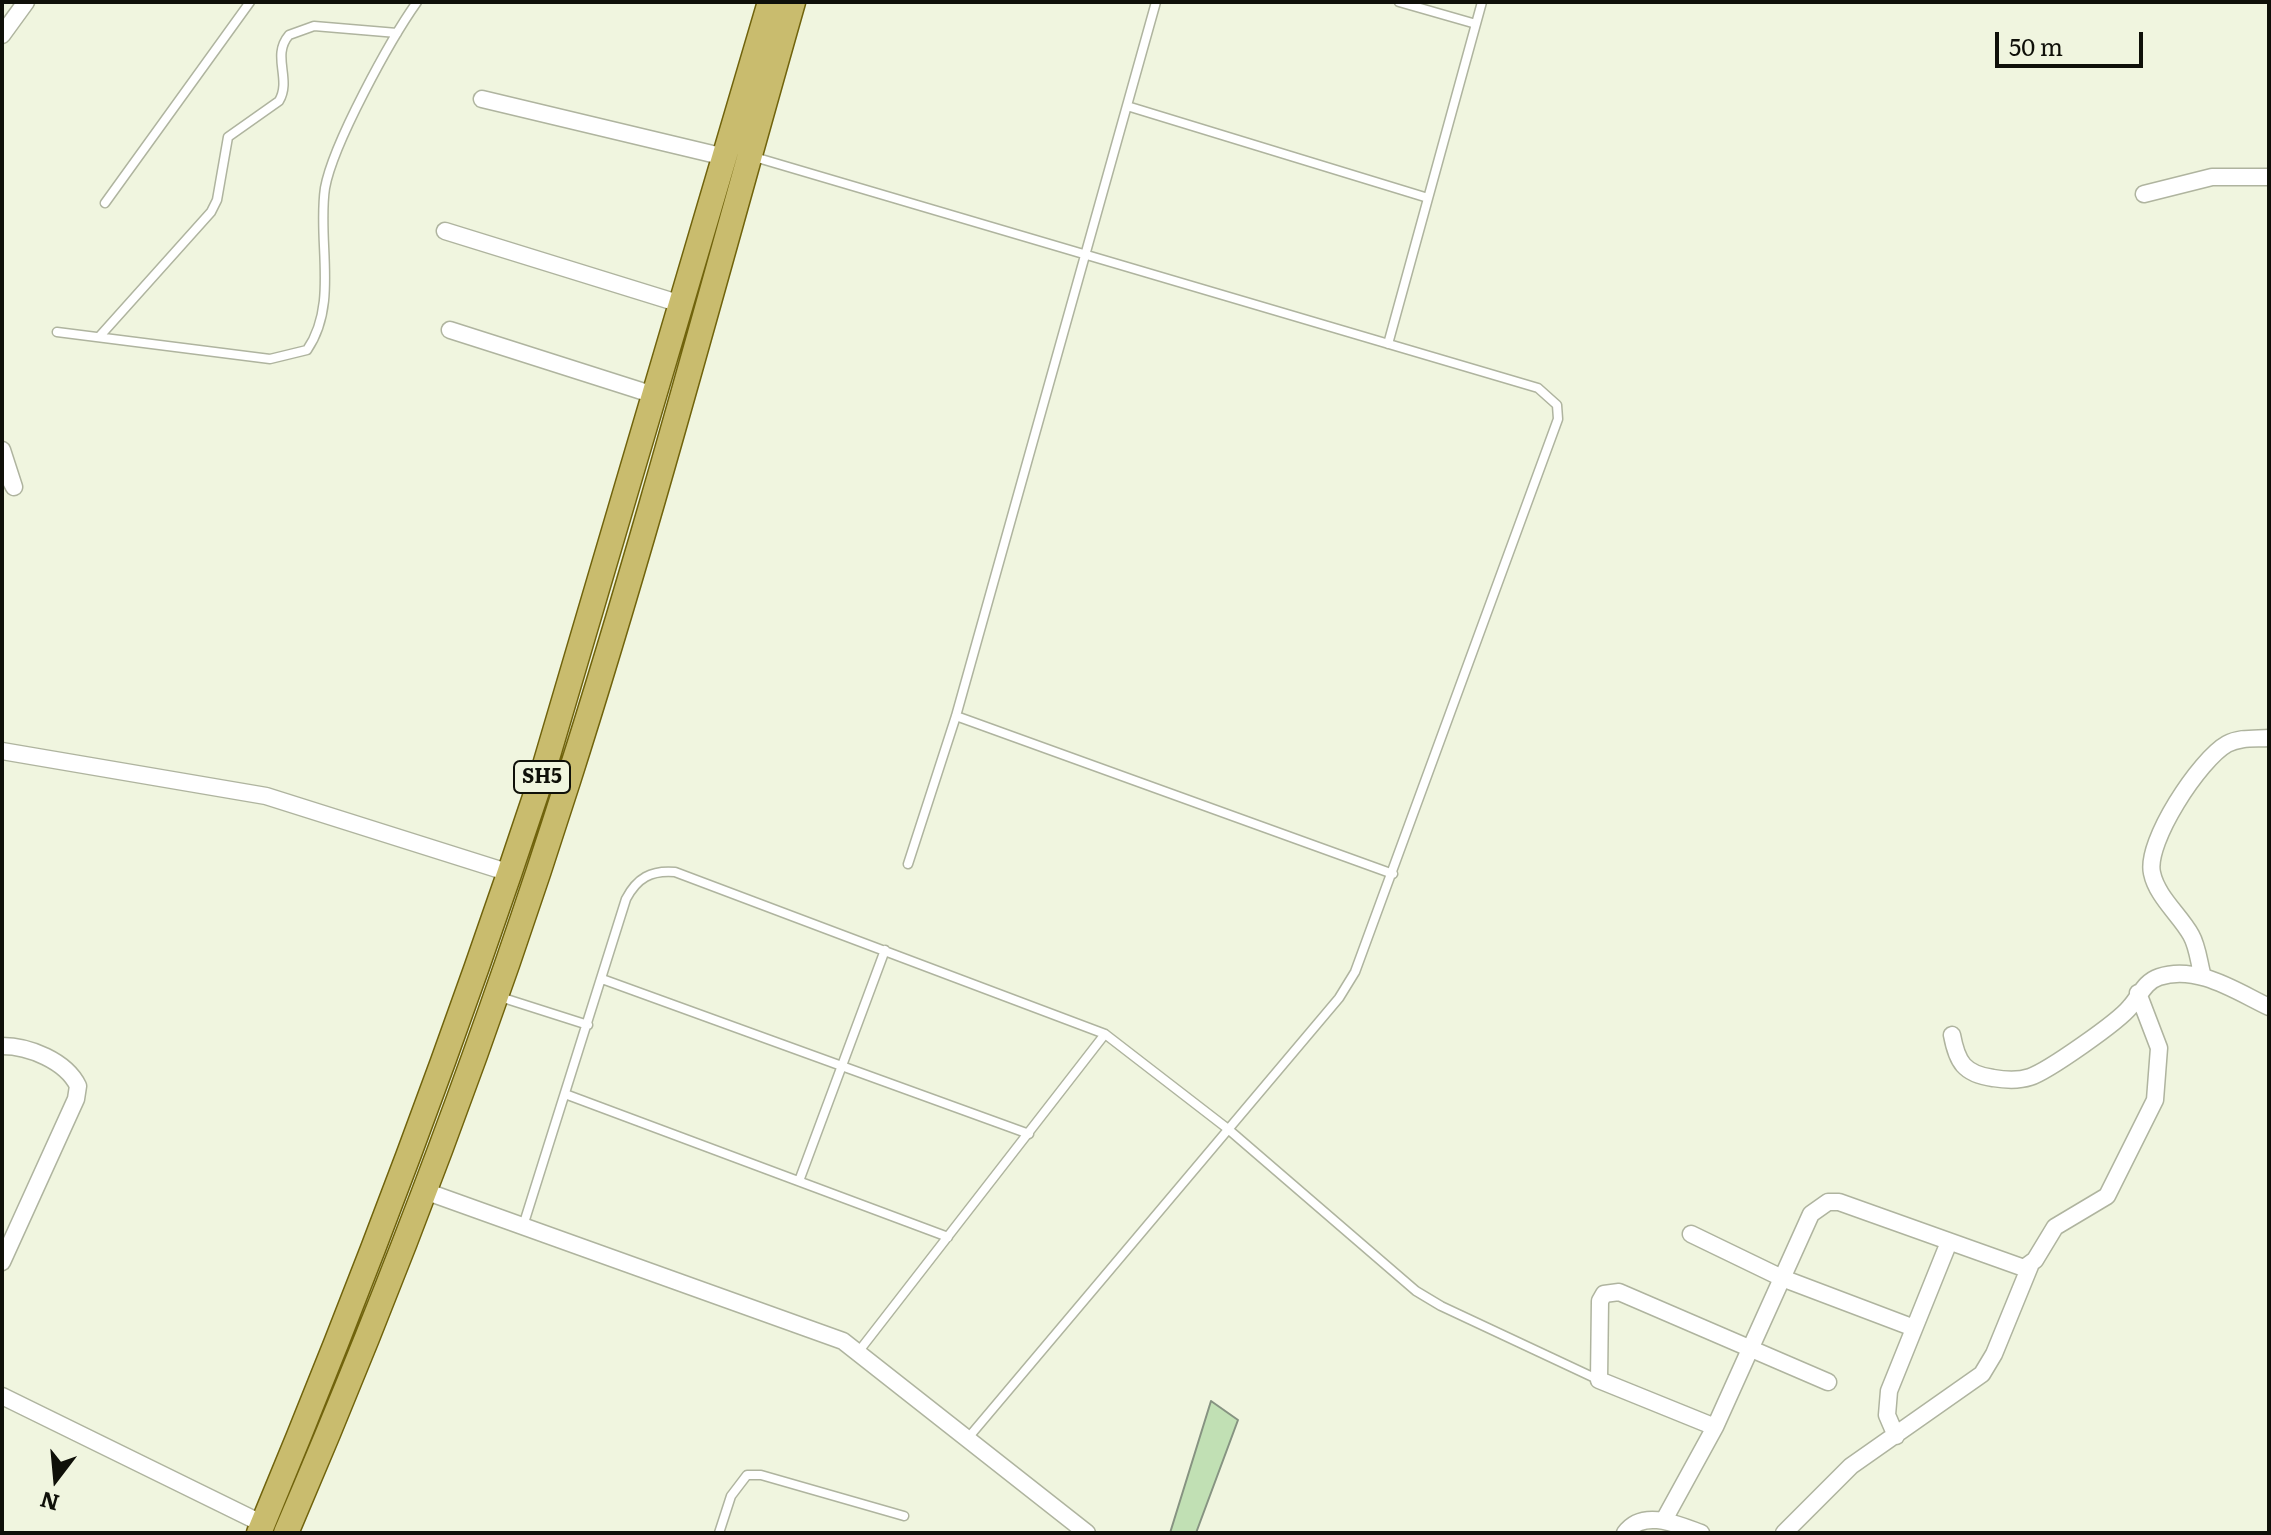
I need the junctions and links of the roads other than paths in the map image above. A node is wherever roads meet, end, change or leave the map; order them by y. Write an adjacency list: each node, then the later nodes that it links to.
1 (26, 2): 11 (street)
2 (250, 2): 18 (lane)
3 (417, 2): 10 (lane)
4 (770, 2): 14 (main road, SH5)
5 (793, 2): 14 (main road, SH5)
6 (1156, 2): 13 (lane)
7 (1399, 2): 9 (lane)
8 (1482, 2): 9 (lane)
9 (1476, 24): 17 (lane)
10 (397, 33): 24 (lane); 24 (lane)
11 (2, 35)
12 (482, 99): 14 (street)
13 (1127, 106): 17 (lane); 20 (lane)
14 (734, 154): 20 (lane); 21 (main road, SH5); 41 (main road, SH5)
15 (2269, 177): 16 (street)
16 (2144, 194)
17 (1428, 198): 25 (lane)
18 (105, 203)
19 (445, 231): 21 (street)
20 (1085, 255): 25 (lane); 31 (lane)
21 (681, 304): 26 (main road, SH5)
22 (450, 330): 26 (street)
23 (57, 332): 24 (lane)
24 (99, 337)
25 (1388, 344): 36 (lane)
26 (654, 395): 35 (main road, SH5)
27 (2, 450): 30 (street)
28 (2, 464): 30 (street)
29 (2, 471): 30 (street)
30 (14, 487)
31 (956, 716): 34 (lane); 36 (lane)
32 (2269, 738): 38 (street)
33 (2, 751): 35 (street)
34 (908, 864)
35 (510, 873): 71 (main road, SH5)
36 (1393, 874): 49 (lane)
37 (885, 950): 39 (lane); 44 (lane); 47 (lane)
38 (2203, 977): 40 (street); 42 (street)
39 (602, 979): 43 (lane); 47 (lane)
40 (2138, 993): 45 (street); 58 (street)
41 (496, 996): 43 (lane); 52 (main road, SH5)
42 (2269, 1007)
43 (588, 1025): 48 (lane)
44 (1105, 1034): 49 (lane); 50 (lane)
45 (1952, 1035)
46 (2, 1046): 57 (street)
47 (843, 1065): 50 (lane); 51 (lane)
48 (565, 1094): 51 (lane); 53 (lane)
49 (1228, 1129): 63 (lane); 68 (lane)
50 (1029, 1134): 55 (lane)
51 (799, 1181): 55 (lane)
52 (422, 1190): 53 (street); 72 (main road, SH5)
53 (523, 1226): 62 (street)
54 (1691, 1234): 59 (street)
55 (948, 1237): 62 (lane)
56 (1949, 1242): 58 (street); 59 (street); 60 (street)
57 (2, 1262)
58 (2030, 1266): 67 (street)
59 (1782, 1278): 60 (street); 61 (street)
60 (1914, 1328): 67 (street)
61 (1750, 1348): 63 (street); 64 (street); 66 (street)
62 (859, 1351): 68 (street)
63 (1599, 1380): 66 (street)
64 (1828, 1382)
65 (2, 1396): 71 (street)
66 (1715, 1427): 70 (street)
67 (1896, 1436): 77 (street)
68 (968, 1438): 74 (street)
69 (904, 1516): 73 (lane)
70 (1664, 1520): 75 (street); 76 (street)
71 (261, 1528)
72 (286, 1533)
73 (719, 1533)
74 (1087, 1533)
75 (1625, 1533)
76 (1701, 1533)
77 (1784, 1533)

